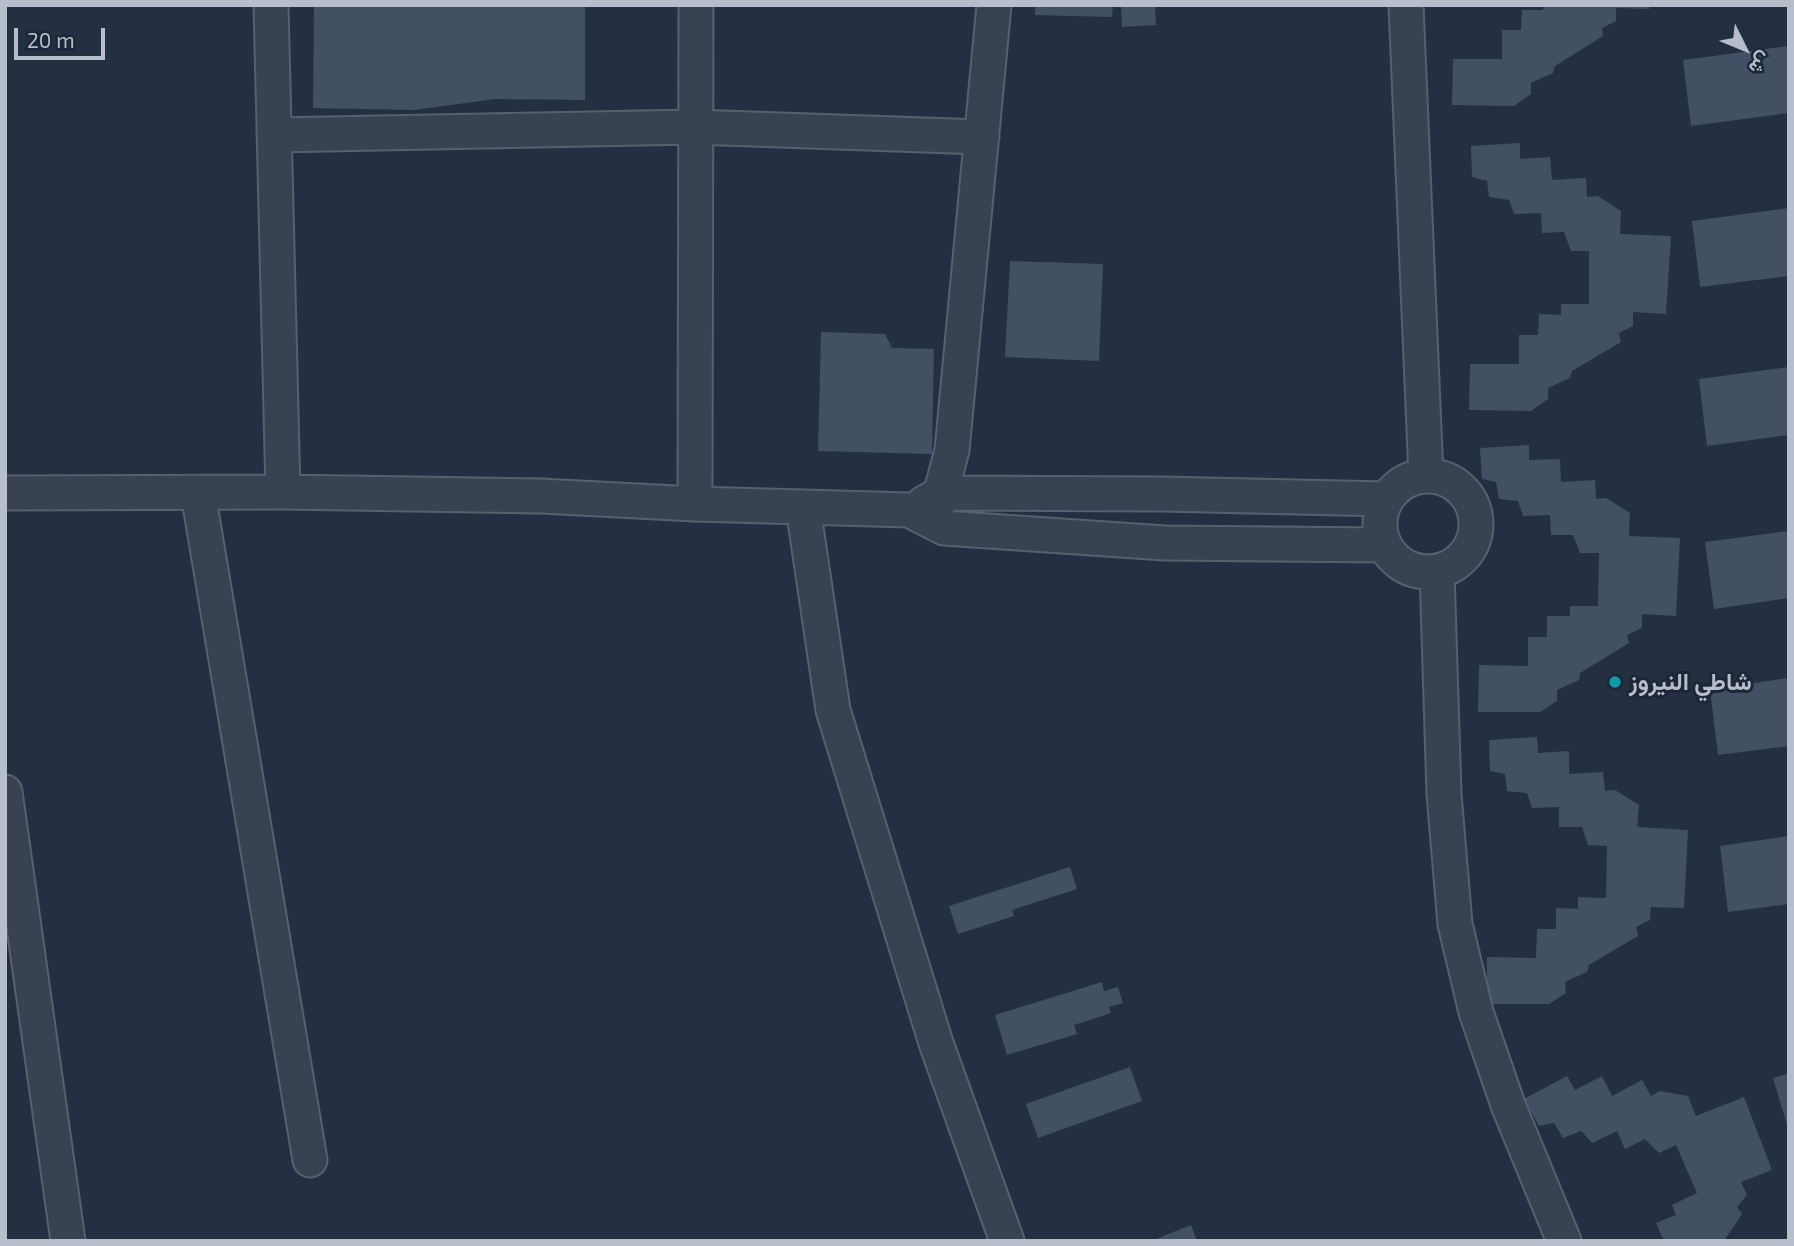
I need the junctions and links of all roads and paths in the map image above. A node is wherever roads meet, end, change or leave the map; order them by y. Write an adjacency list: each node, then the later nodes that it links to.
1 (271, 5): 6 (street)
2 (696, 5): 5 (street)
3 (994, 5): 7 (street)
4 (1406, 5): 8 (street)
5 (694, 127): 6 (street); 7 (street); 14 (street)
6 (274, 135): 10 (street)
7 (982, 137): 16 (street)
8 (1426, 476): 13 (street); 19 (street)
9 (198, 492): 10 (street); 11 (street); 21 (street)
10 (283, 492): 14 (street)
11 (5, 493)
12 (1050, 494): 13 (street); 16 (street); 17 (street)
13 (1386, 499): 18 (street)
14 (695, 504): 15 (street)
15 (803, 507): 16 (street); 23 (street)
16 (928, 509): 17 (street)
17 (1051, 535): 18 (street)
18 (1385, 545): 19 (street)
19 (1437, 571): 24 (street)
20 (5, 792): 22 (street)
21 (310, 1160)
22 (68, 1241)
23 (1007, 1241)
24 (1564, 1241)

